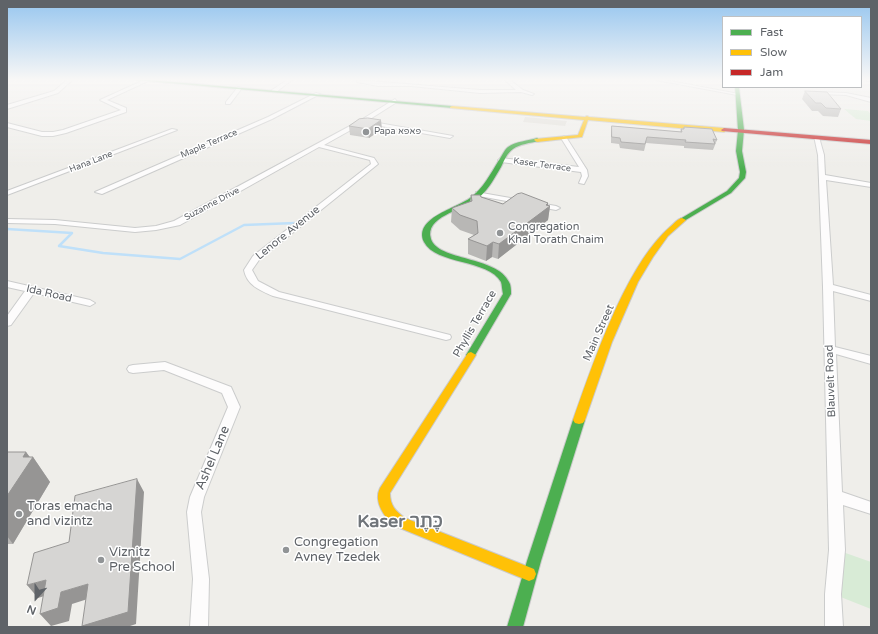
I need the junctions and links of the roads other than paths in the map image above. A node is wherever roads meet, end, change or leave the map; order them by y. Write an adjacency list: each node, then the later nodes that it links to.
1 (124, 110): 8 (street)
2 (287, 110): 21 (street, Maple Terrace)
3 (381, 110): 7 (street, Suzanne Drive)
4 (498, 110): 6 (street)
5 (739, 110): 10 (street, Main Street)
6 (587, 117): 10 (street); 13 (street, Phyllis Terrace)
7 (363, 121): 11 (street); 15 (street, Suzanne Drive)
8 (7, 125)
9 (174, 130): 22 (street, Hana Lane)
10 (741, 130): 12 (street); 39 (street, Main Street)
11 (450, 136)
12 (816, 137): 14 (street); 18 (street, Blauvelt Road)
13 (564, 138): 16 (street, Phyllis Terrace); 17 (street, Kaser Terrace)
14 (871, 142)
15 (317, 146): 25 (street, Suzanne Drive); 33 (street, Lenore Avenue)
16 (501, 160): 17 (street, Kaser Terrace); 23 (street, Phyllis Terrace)
17 (584, 170): 19 (street, Kaser Terrace)
18 (823, 177): 20 (street); 28 (street, Blauvelt Road)
19 (582, 183)
20 (871, 185)
21 (99, 192)
22 (7, 193)
23 (479, 194): 24 (street); 39 (street, Phyllis Terrace)
24 (556, 208)
25 (11, 221): 26 (street)
26 (7, 226)
27 (7, 284): 29 (street, Ida Road)
28 (828, 287): 30 (street); 34 (street, Blauvelt Road)
29 (31, 290): 31 (street, Ida Road); 32 (street)
30 (871, 298)
31 (90, 303)
32 (7, 323)
33 (446, 337)
34 (830, 349): 35 (street); 37 (street, Blauvelt Road)
35 (871, 360)
36 (133, 369): 40 (street, Ashel Lane)
37 (835, 496): 38 (street); 42 (street, Blauvelt Road)
38 (871, 508)
39 (529, 574): 41 (street, Main Street)
40 (199, 627)
41 (514, 627)
42 (834, 627)

